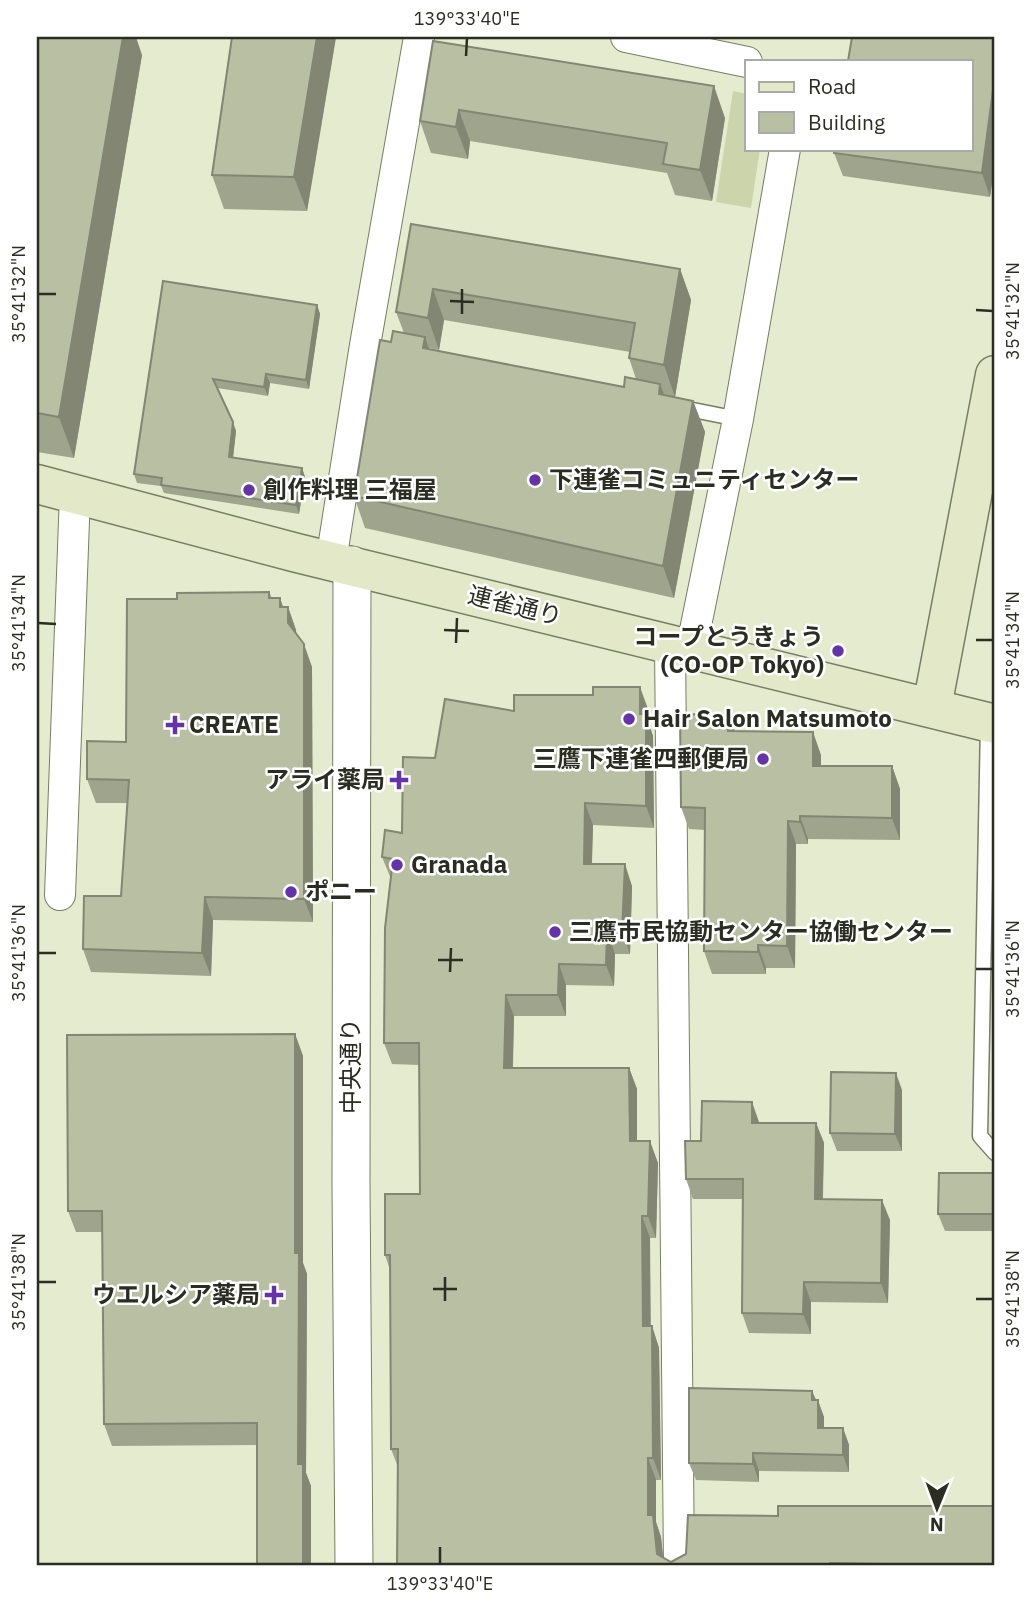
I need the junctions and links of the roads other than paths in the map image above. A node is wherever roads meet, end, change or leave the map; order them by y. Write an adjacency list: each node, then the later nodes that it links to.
1 (419, 37): 10 (street)
2 (626, 37): 3 (street)
3 (745, 62)
4 (785, 150): 7 (street)
5 (995, 375): 12 (main road)
6 (658, 403): 7 (lane)
7 (738, 419): 11 (street)
8 (37, 484): 9 (main road, 連雀通り)
9 (75, 494): 10 (main road, 連雀通り); 14 (street)
10 (342, 563): 11 (main road, 連雀通り); 16 (street, 中央通り)
11 (681, 648): 12 (main road, 連雀通り); 17 (street)
12 (932, 707): 13 (main road, 連雀通り)
13 (992, 723): 15 (lane)
14 (60, 895)
15 (995, 1153)
16 (355, 1566)
17 (678, 1566)

